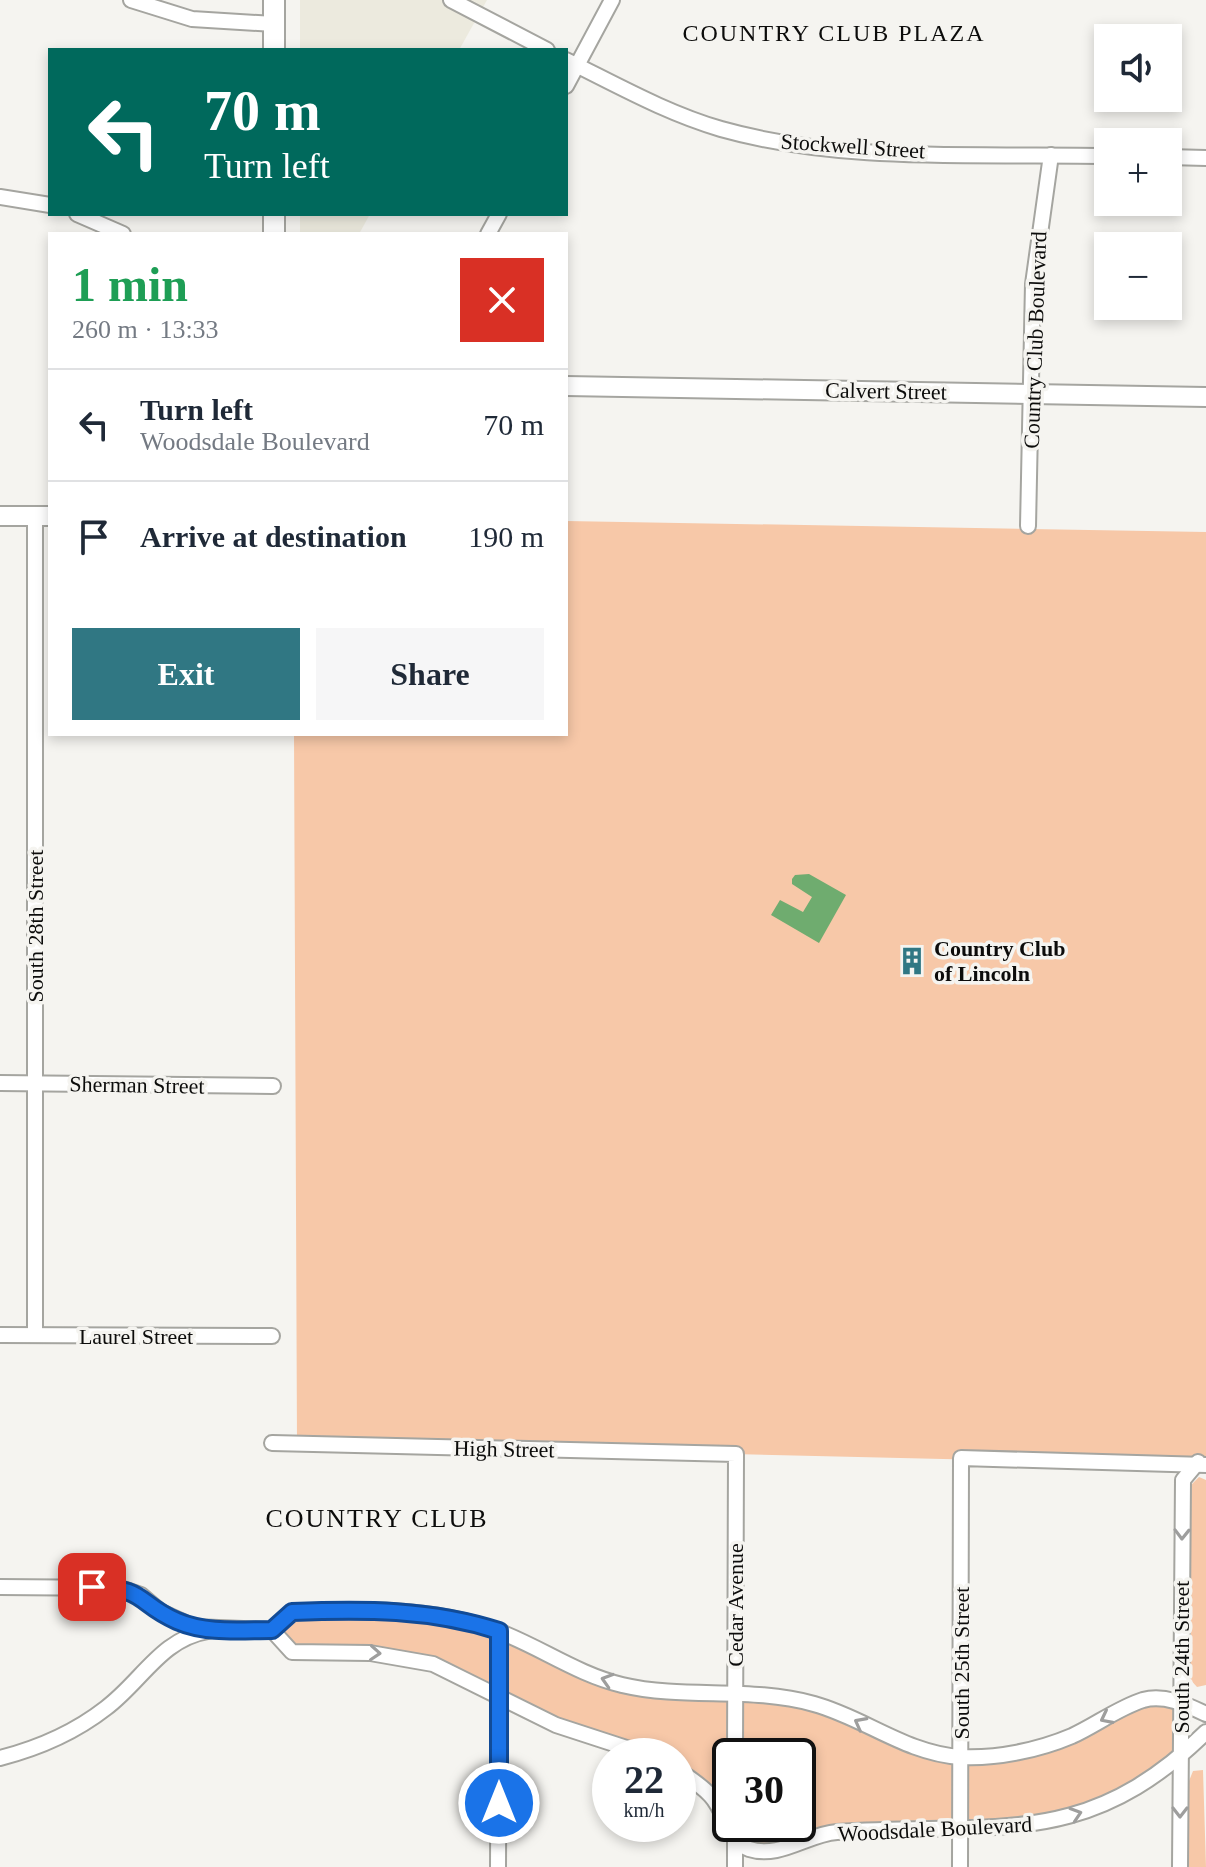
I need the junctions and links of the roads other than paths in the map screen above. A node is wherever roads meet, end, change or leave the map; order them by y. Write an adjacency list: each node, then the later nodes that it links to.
1 (131, 0): 5 (street)
2 (274, 0): 5 (main road)
3 (451, 0): 7 (street)
4 (612, 0): 8 (street)
5 (274, 24): 6 (main road)
6 (274, 48)
7 (543, 48)
8 (571, 62): 9 (street, Stockwell Street)
9 (1051, 155): 10 (street, Stockwell Street); 18 (street, Country Club Boulevard)
10 (1094, 156)
11 (1182, 157): 12 (street)
12 (1206, 158)
13 (0, 197): 14 (street)
14 (48, 205)
15 (82, 216): 16 (street)
16 (118, 232)
17 (568, 386): 18 (street, Calvert Street)
18 (1031, 394): 19 (street, Calvert Street); 22 (street, Country Club Boulevard)
19 (1206, 397)
20 (0, 516): 21 (street)
21 (43, 516): 24 (street, South 28th Street)
22 (1028, 526)
23 (0, 1083): 24 (street, Sherman Street)
24 (35, 1083): 25 (street, Sherman Street); 27 (street, South 28th Street)
25 (273, 1086)
26 (0, 1335): 27 (street, Laurel Street)
27 (35, 1335): 28 (street, Laurel Street)
28 (272, 1336)
29 (272, 1443): 30 (street, High Street)
30 (736, 1454): 36 (street, Cedar Avenue)
31 (1202, 1464): 38 (street, South 24th Street, one-way to 38); 43 (street, South 25th Street)
32 (0, 1587): 33 (street)
33 (212, 1630): 34 (street); 44 (street)
34 (272, 1630): 35 (street); 37 (street, one-way to 37)
35 (499, 1631): 36 (street, one-way to 35); 37 (street)
36 (735, 1692): 42 (street, Cedar Avenue); 43 (street, one-way to 36)
37 (499, 1694): 41 (street); 53 (street)
38 (1180, 1702): 39 (street); 43 (street, one-way to 43); 45 (street, South 24th Street)
39 (1206, 1714)
40 (1206, 1732): 45 (street, Woodsdale Boulevard)
41 (596, 1738)
42 (735, 1738)
43 (961, 1757): 48 (street, South 25th Street)
44 (0, 1758)
45 (1180, 1758): 48 (street, Woodsdale Boulevard, one-way to 45); 56 (street, South 24th Street, one-way to 56)
46 (696, 1784): 47 (street)
47 (712, 1798)
48 (960, 1831): 49 (street, Woodsdale Boulevard); 55 (street, South 25th Street)
49 (816, 1838)
50 (735, 1842): 54 (street)
51 (742, 1842): 52 (street, Woodsdale Boulevard)
52 (802, 1842)
53 (498, 1867)
54 (735, 1867)
55 (960, 1867)
56 (1180, 1867)

